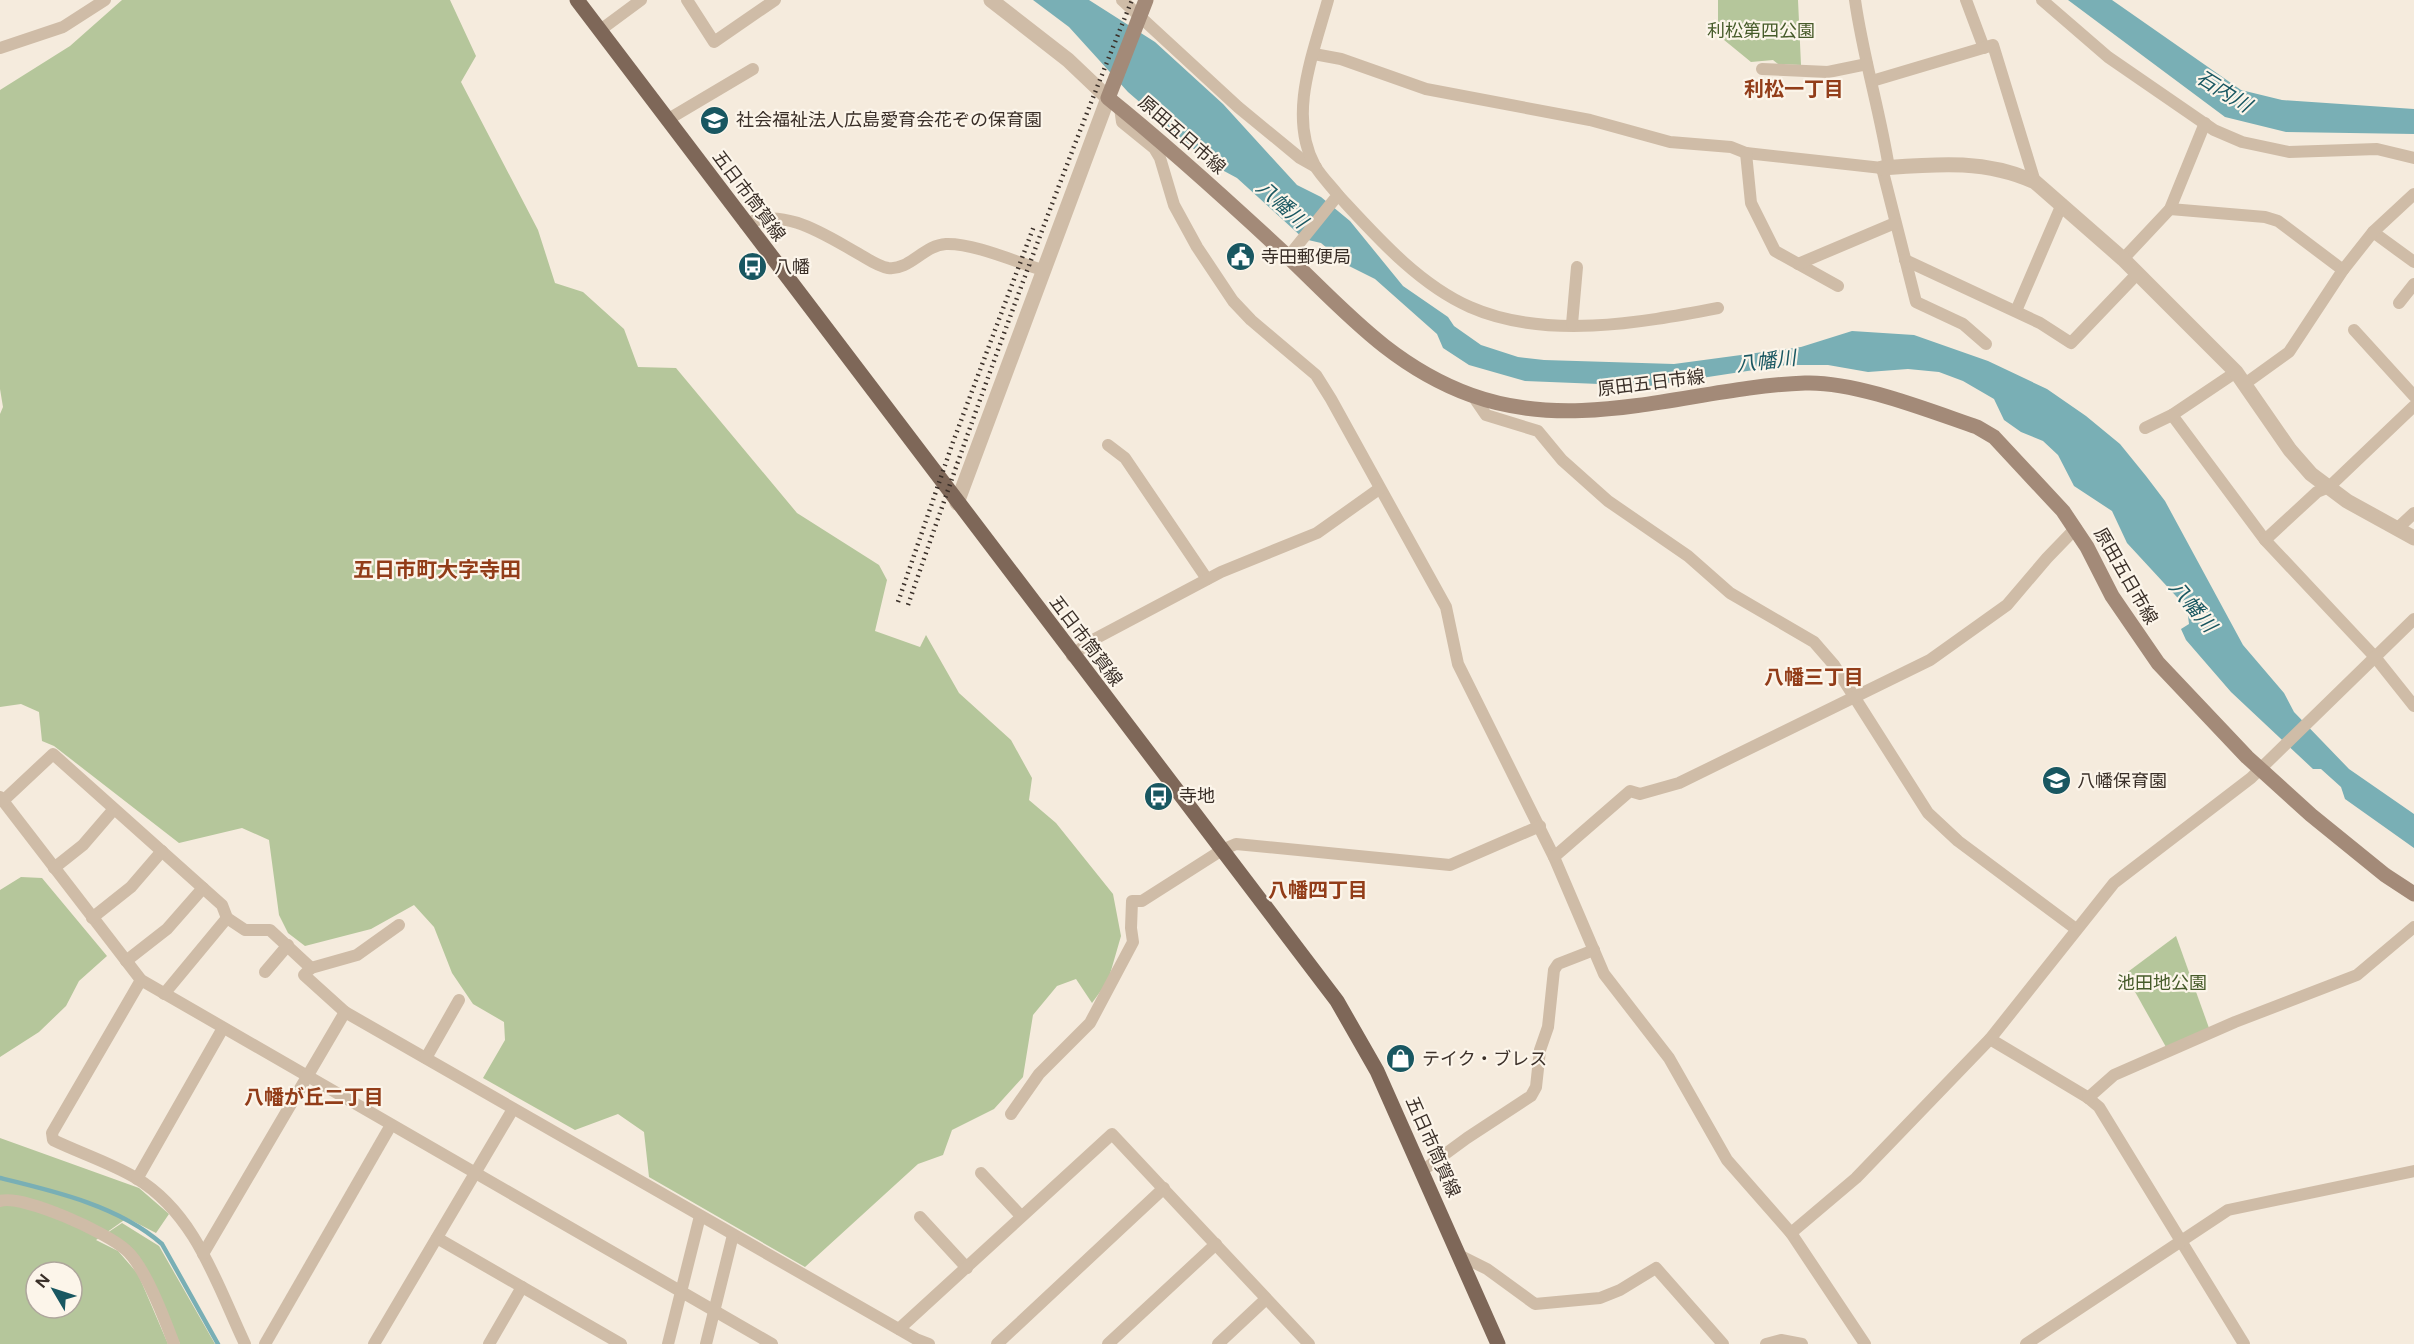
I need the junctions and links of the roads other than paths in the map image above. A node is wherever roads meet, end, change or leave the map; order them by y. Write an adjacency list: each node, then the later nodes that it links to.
1 (105, 0): 14 (street)
2 (577, 0): 13 (main road, 五日市筒賀線)
3 (641, 0): 13 (street)
4 (687, 0): 5 (street)
5 (776, 0)
6 (991, 0): 21 (street)
7 (1122, 0): 12 (street)
8 (1328, 0): 16 (street)
9 (1855, 0): 17 (street)
10 (1966, 0): 15 (street)
11 (2042, 0): 23 (street)
12 (1141, 12): 21 (main road); 26 (street)
13 (599, 31): 22 (main road, 五日市筒賀線)
14 (0, 48)
15 (1984, 48): 20 (street); 28 (street)
16 (1314, 54): 24 (street); 26 (street)
17 (1867, 64): 19 (street); 20 (street)
18 (753, 69): 22 (street)
19 (1762, 69)
20 (1872, 81): 27 (street)
21 (1113, 98): 36 (main road, 原田五日市線); 42 (street); 61 (street)
22 (667, 120): 34 (main road, 五日市筒賀線)
23 (2205, 123): 25 (street); 32 (street)
24 (1746, 153): 27 (street); 40 (street)
25 (2414, 158)
26 (1316, 167): 30 (street)
27 (1886, 168): 28 (street); 33 (street)
28 (2035, 182): 31 (street)
29 (2414, 194): 35 (street)
30 (1337, 197): 36 (street); 50 (street)
31 (2062, 204): 37 (street); 49 (street)
32 (2170, 209): 37 (street); 43 (street)
33 (1895, 223): 38 (street); 40 (street)
34 (746, 224): 42 (street); 62 (main road, 五日市筒賀線)
35 (2373, 232): 39 (street); 43 (street)
36 (1290, 254): 54 (main road, 原田五日市線)
37 (2123, 259): 44 (street)
38 (1905, 260): 49 (street); 52 (street)
39 (2414, 262)
40 (1798, 264): 46 (street)
41 (1577, 267): 50 (street)
42 (1042, 270): 62 (street)
43 (2343, 270): 53 (street)
44 (2138, 274): 49 (street); 53 (street)
45 (2414, 284): 47 (street)
46 (1838, 286)
47 (2399, 303)
48 (1718, 308): 50 (street)
49 (2016, 310)
50 (1572, 324)
51 (2354, 330): 55 (street)
52 (1986, 344)
53 (2241, 377): 57 (street); 60 (street)
54 (1473, 396): 65 (main road, 原田五日市線); 72 (street)
55 (2414, 396)
56 (2414, 406): 60 (street)
57 (2172, 415): 58 (street); 67 (street)
58 (2145, 428)
59 (1108, 445): 68 (street)
60 (2328, 487): 64 (street); 67 (street)
61 (1379, 489): 68 (street); 77 (street)
62 (957, 503): 70 (main road, 五日市筒賀線)
63 (2414, 513): 64 (street)
64 (2399, 527): 66 (street)
65 (2076, 528): 72 (street); 74 (main road, 原田五日市線)
66 (2414, 538)
67 (2265, 540): 71 (street)
68 (1207, 579): 70 (street)
69 (2414, 619): 71 (street)
70 (1072, 656): 79 (main road, 五日市筒賀線)
71 (2375, 657): 73 (street); 74 (street)
72 (1853, 696): 80 (street); 88 (street)
73 (2414, 706)
74 (2264, 766): 83 (main road, 原田五日市線); 88 (street)
75 (1, 799): 76 (street); 81 (street)
76 (114, 809): 78 (street); 81 (street)
77 (1540, 826): 79 (street); 80 (street)
78 (162, 850): 82 (street); 84 (street)
79 (1222, 850): 104 (street); 107 (main road, 五日市筒賀線)
80 (1554, 857): 90 (street)
81 (54, 868): 84 (street)
82 (203, 888): 85 (street); 91 (street)
83 (2414, 894)
84 (92, 918): 91 (street)
85 (228, 918): 89 (street); 95 (street)
86 (399, 925): 92 (street)
87 (2414, 927): 102 (street)
88 (2076, 929): 99 (street)
89 (288, 945): 92 (street); 93 (street)
90 (1594, 950): 107 (street); 116 (street)
91 (126, 961): 94 (street)
92 (311, 968): 97 (street)
93 (265, 972)
94 (141, 980): 95 (street); 110 (street)
95 (165, 994): 98 (street)
96 (459, 1000): 100 (street)
97 (345, 1012): 100 (street); 101 (street)
98 (223, 1028): 101 (street); 110 (street)
99 (1990, 1039): 102 (street); 116 (street)
100 (426, 1058): 103 (street)
101 (308, 1076): 105 (street); 121 (street)
102 (2088, 1098): 119 (street)
103 (513, 1109): 108 (street); 113 (street)
104 (1011, 1114)
105 (391, 1125): 108 (street); 134 (street)
106 (2414, 1170): 119 (street)
107 (1422, 1171): 122 (main road, 五日市筒賀線)
108 (475, 1173): 118 (street); 125 (street)
109 (981, 1173): 114 (street)
110 (137, 1179): 121 (street)
111 (1164, 1188): 114 (street); 120 (street); 142 (street)
112 (0, 1201): 132 (street)
113 (700, 1216): 117 (street); 125 (street)
114 (1021, 1216): 123 (street)
115 (920, 1217): 123 (street)
116 (1791, 1233): 131 (street)
117 (733, 1235): 127 (street); 128 (street)
118 (437, 1238): 124 (street); 135 (street)
119 (2182, 1239): 130 (street); 150 (street)
120 (1216, 1244): 126 (street); 143 (street)
121 (203, 1254): 133 (street)
122 (1461, 1256): 146 (main road, 五日市筒賀線); 147 (street)
123 (967, 1268): 128 (street)
124 (522, 1287): 136 (street); 137 (street)
125 (681, 1291): 127 (street); 138 (street)
126 (1266, 1299): 144 (street); 145 (street)
127 (715, 1311): 139 (street); 140 (street)
128 (899, 1329): 129 (street)
129 (914, 1341): 141 (street)
130 (2034, 1342)
131 (1860, 1343)
132 (174, 1344)
133 (245, 1344)
134 (265, 1344)
135 (374, 1344)
136 (489, 1344)
137 (621, 1344)
138 (668, 1344)
139 (706, 1344)
140 (772, 1344)
141 (930, 1344)
142 (997, 1344)
143 (1108, 1344)
144 (1218, 1344)
145 (1309, 1344)
146 (1498, 1344)
147 (1723, 1344)
148 (1766, 1344): 149 (street)
149 (1802, 1344)
150 (2244, 1344)

